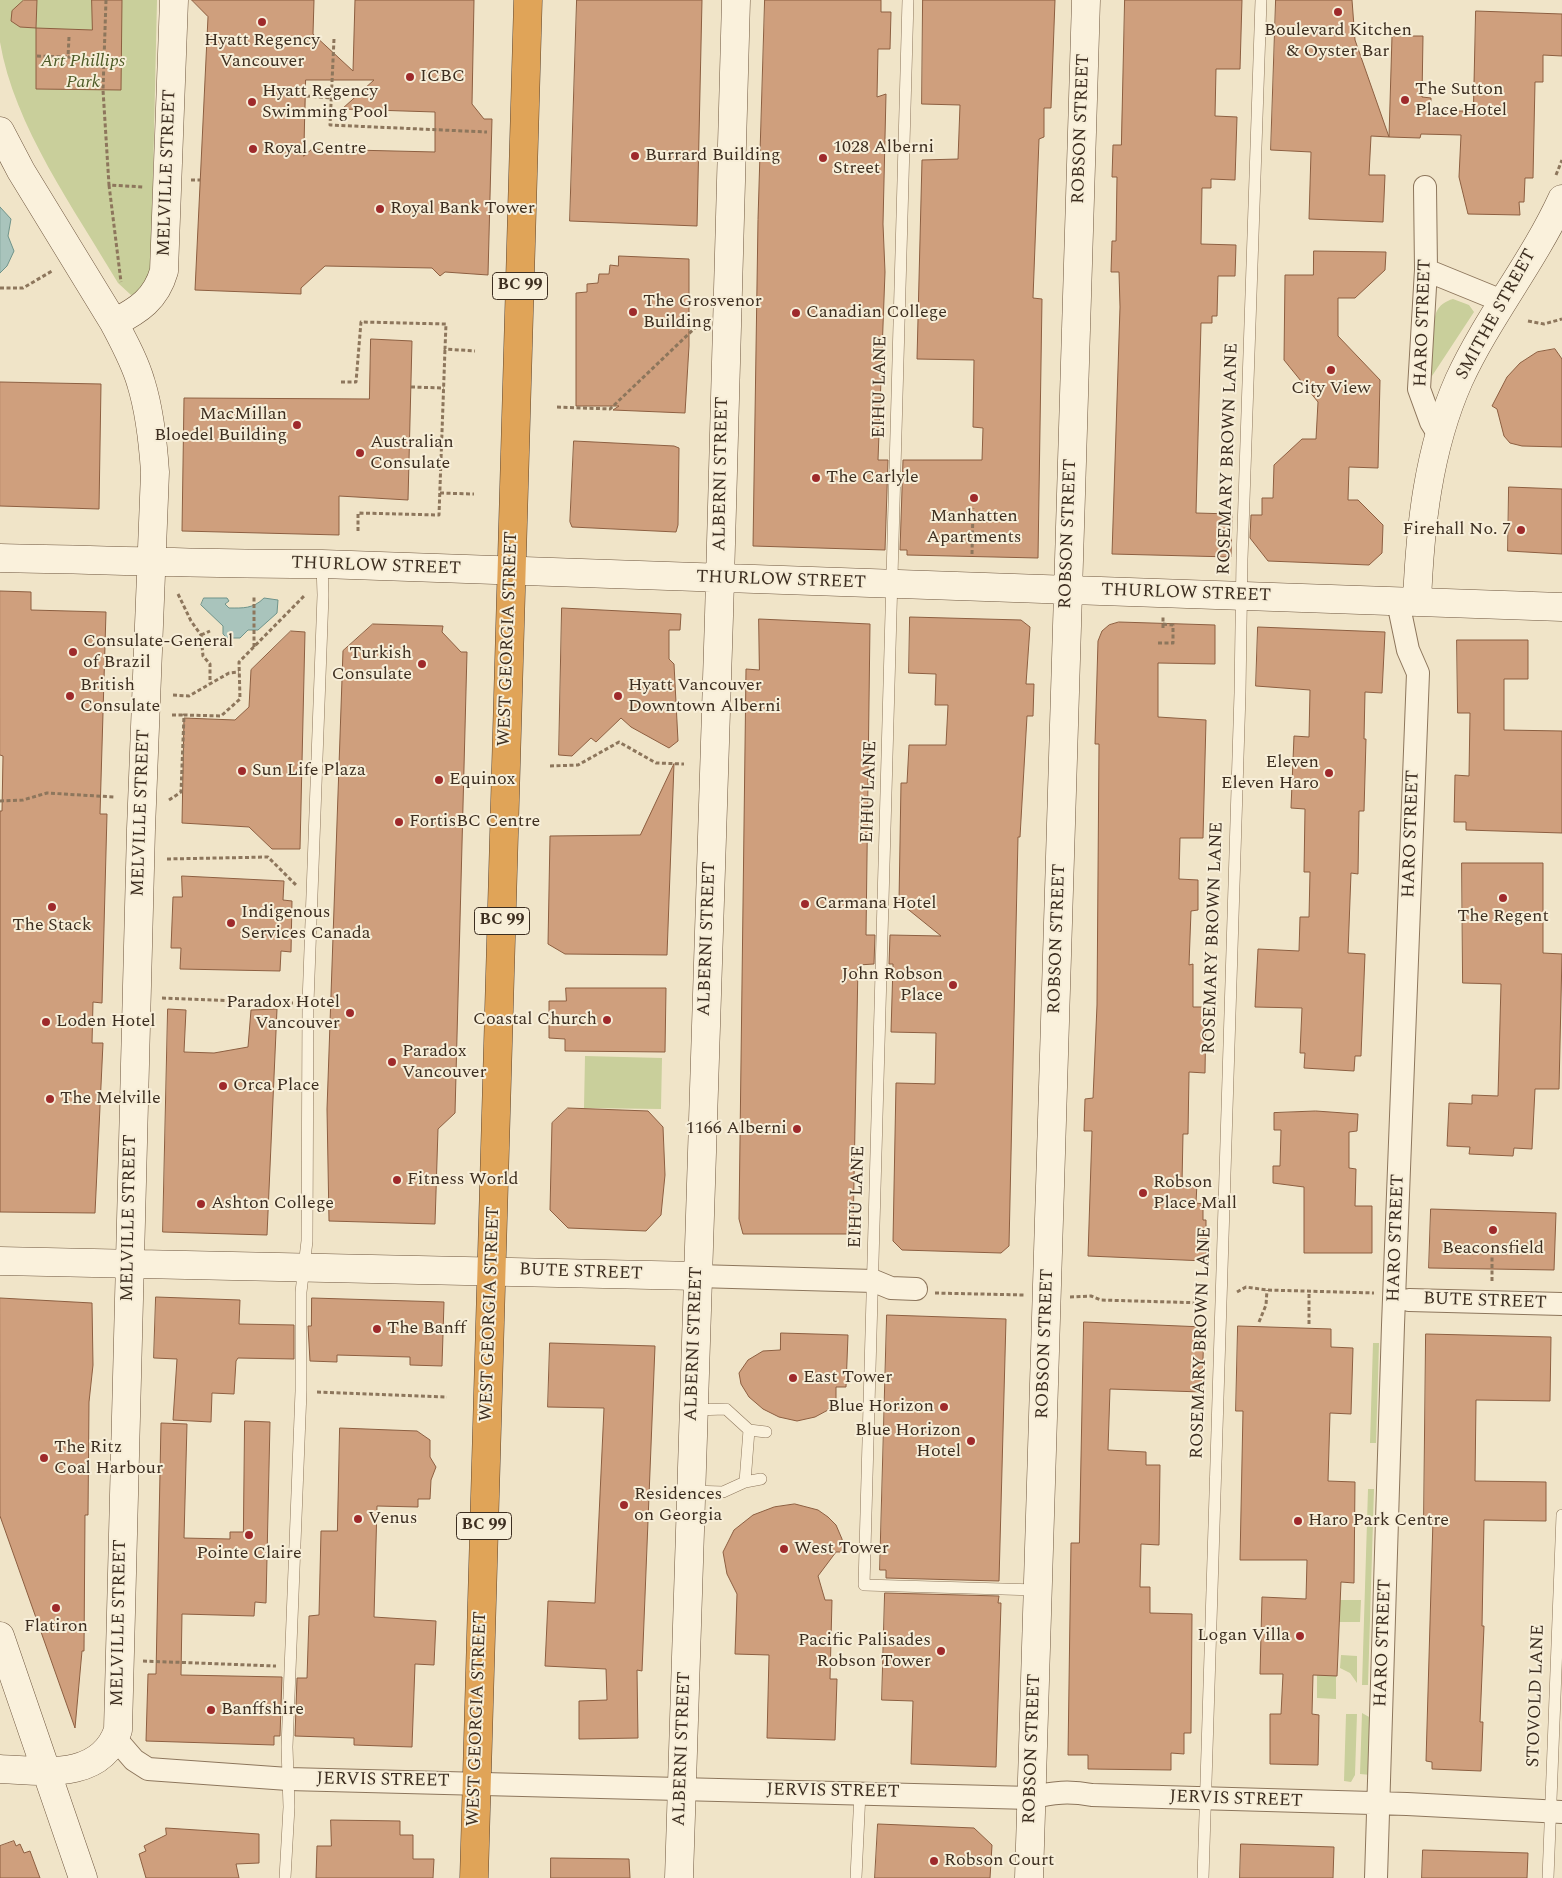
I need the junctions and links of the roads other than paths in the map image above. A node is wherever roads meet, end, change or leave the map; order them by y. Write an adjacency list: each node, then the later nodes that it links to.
1 (174, 0): 12 (main road, MELVILLE STREET)
2 (528, 0): 17 (highway, WEST GEORGIA STREET / BC 99)
3 (736, 0): 18 (main road, ALBERNI STREET)
4 (908, 0): 19 (lane, EIHU LANE)
5 (1086, 0): 20 (main road, ROBSON STREET)
6 (1261, 0): 21 (lane, ROSEMARY BROWN LANE)
7 (0, 131): 12 (main road, MELVILLE STREET)
8 (1425, 187): 10 (street, HARO STREET)
9 (1558, 204): 11 (main road, SMITHE STREET)
10 (1426, 270): 11 (street); 13 (street, HARO STREET)
11 (1502, 301): 13 (main road, SMITHE STREET)
12 (114, 323): 15 (main road, MELVILLE STREET)
13 (1440, 435): 22 (main road, HARO STREET)
14 (0, 558): 15 (main road, THURLOW STREET)
15 (152, 562): 16 (main road, THURLOW STREET); 25 (main road, MELVILLE STREET)
16 (322, 564): 17 (main road, THURLOW STREET); 26 (lane)
17 (511, 571): 18 (main road, THURLOW STREET); 27 (highway, WEST GEORGIA STREET / BC 99)
18 (720, 578): 19 (main road, THURLOW STREET); 28 (main road, ALBERNI STREET)
19 (893, 586): 20 (main road, THURLOW STREET); 29 (lane, EIHU LANE)
20 (1068, 590): 21 (main road, THURLOW STREET); 40 (main road, ROBSON STREET)
21 (1242, 595): 22 (main road, THURLOW STREET); 50 (lane, ROSEMARY BROWN LANE)
22 (1408, 602): 23 (main road, THURLOW STREET); 51 (street, HARO STREET)
23 (1562, 608)
24 (0, 1261): 25 (main road, BUTE STREET)
25 (129, 1263): 26 (main road, BUTE STREET); 42 (main road, MELVILLE STREET)
26 (305, 1266): 27 (main road, BUTE STREET); 45 (lane)
27 (492, 1271): 28 (main road, BUTE STREET); 46 (highway, WEST GEORGIA STREET / BC 99)
28 (697, 1276): 29 (street, BUTE STREET); 33 (main road, ALBERNI STREET)
29 (874, 1281): 30 (street, BUTE STREET); 40 (lane, EIHU LANE)
30 (916, 1289)
31 (1409, 1300): 32 (street, BUTE STREET)
32 (1562, 1304)
33 (693, 1410): 34 (lane); 38 (main road, ALBERNI STREET)
34 (748, 1430): 35 (lane); 37 (lane)
35 (766, 1432)
36 (761, 1479): 37 (lane)
37 (745, 1482): 38 (lane)
38 (690, 1491): 47 (main road, ALBERNI STREET)
39 (1562, 1514): 52 (lane, STOVOLD LANE)
40 (1037, 1590): 49 (main road, ROBSON STREET)
41 (0, 1636): 44 (main road)
42 (115, 1738): 44 (main road, MELVILLE STREET); 45 (street, JERVIS STREET)
43 (0, 1769): 44 (main road)
44 (46, 1770): 53 (main road)
45 (288, 1779): 46 (street, JERVIS STREET); 54 (lane)
46 (476, 1782): 47 (street, JERVIS STREET); 55 (highway, WEST GEORGIA STREET / BC 99)
47 (682, 1789): 48 (street, JERVIS STREET); 56 (main road, ALBERNI STREET)
48 (860, 1792): 49 (street, JERVIS STREET); 57 (lane)
49 (1031, 1798): 50 (street, JERVIS STREET); 58 (main road, ROBSON STREET)
50 (1205, 1800): 51 (street, JERVIS STREET); 59 (lane, ROSEMARY BROWN LANE)
51 (1379, 1804): 52 (street, JERVIS STREET); 60 (street, HARO STREET)
52 (1556, 1812): 61 (lane, STOVOLD LANE)
53 (83, 1878)
54 (285, 1878)
55 (474, 1878)
56 (679, 1878)
57 (856, 1878)
58 (1029, 1878)
59 (1203, 1878)
60 (1376, 1878)
61 (1548, 1878)

